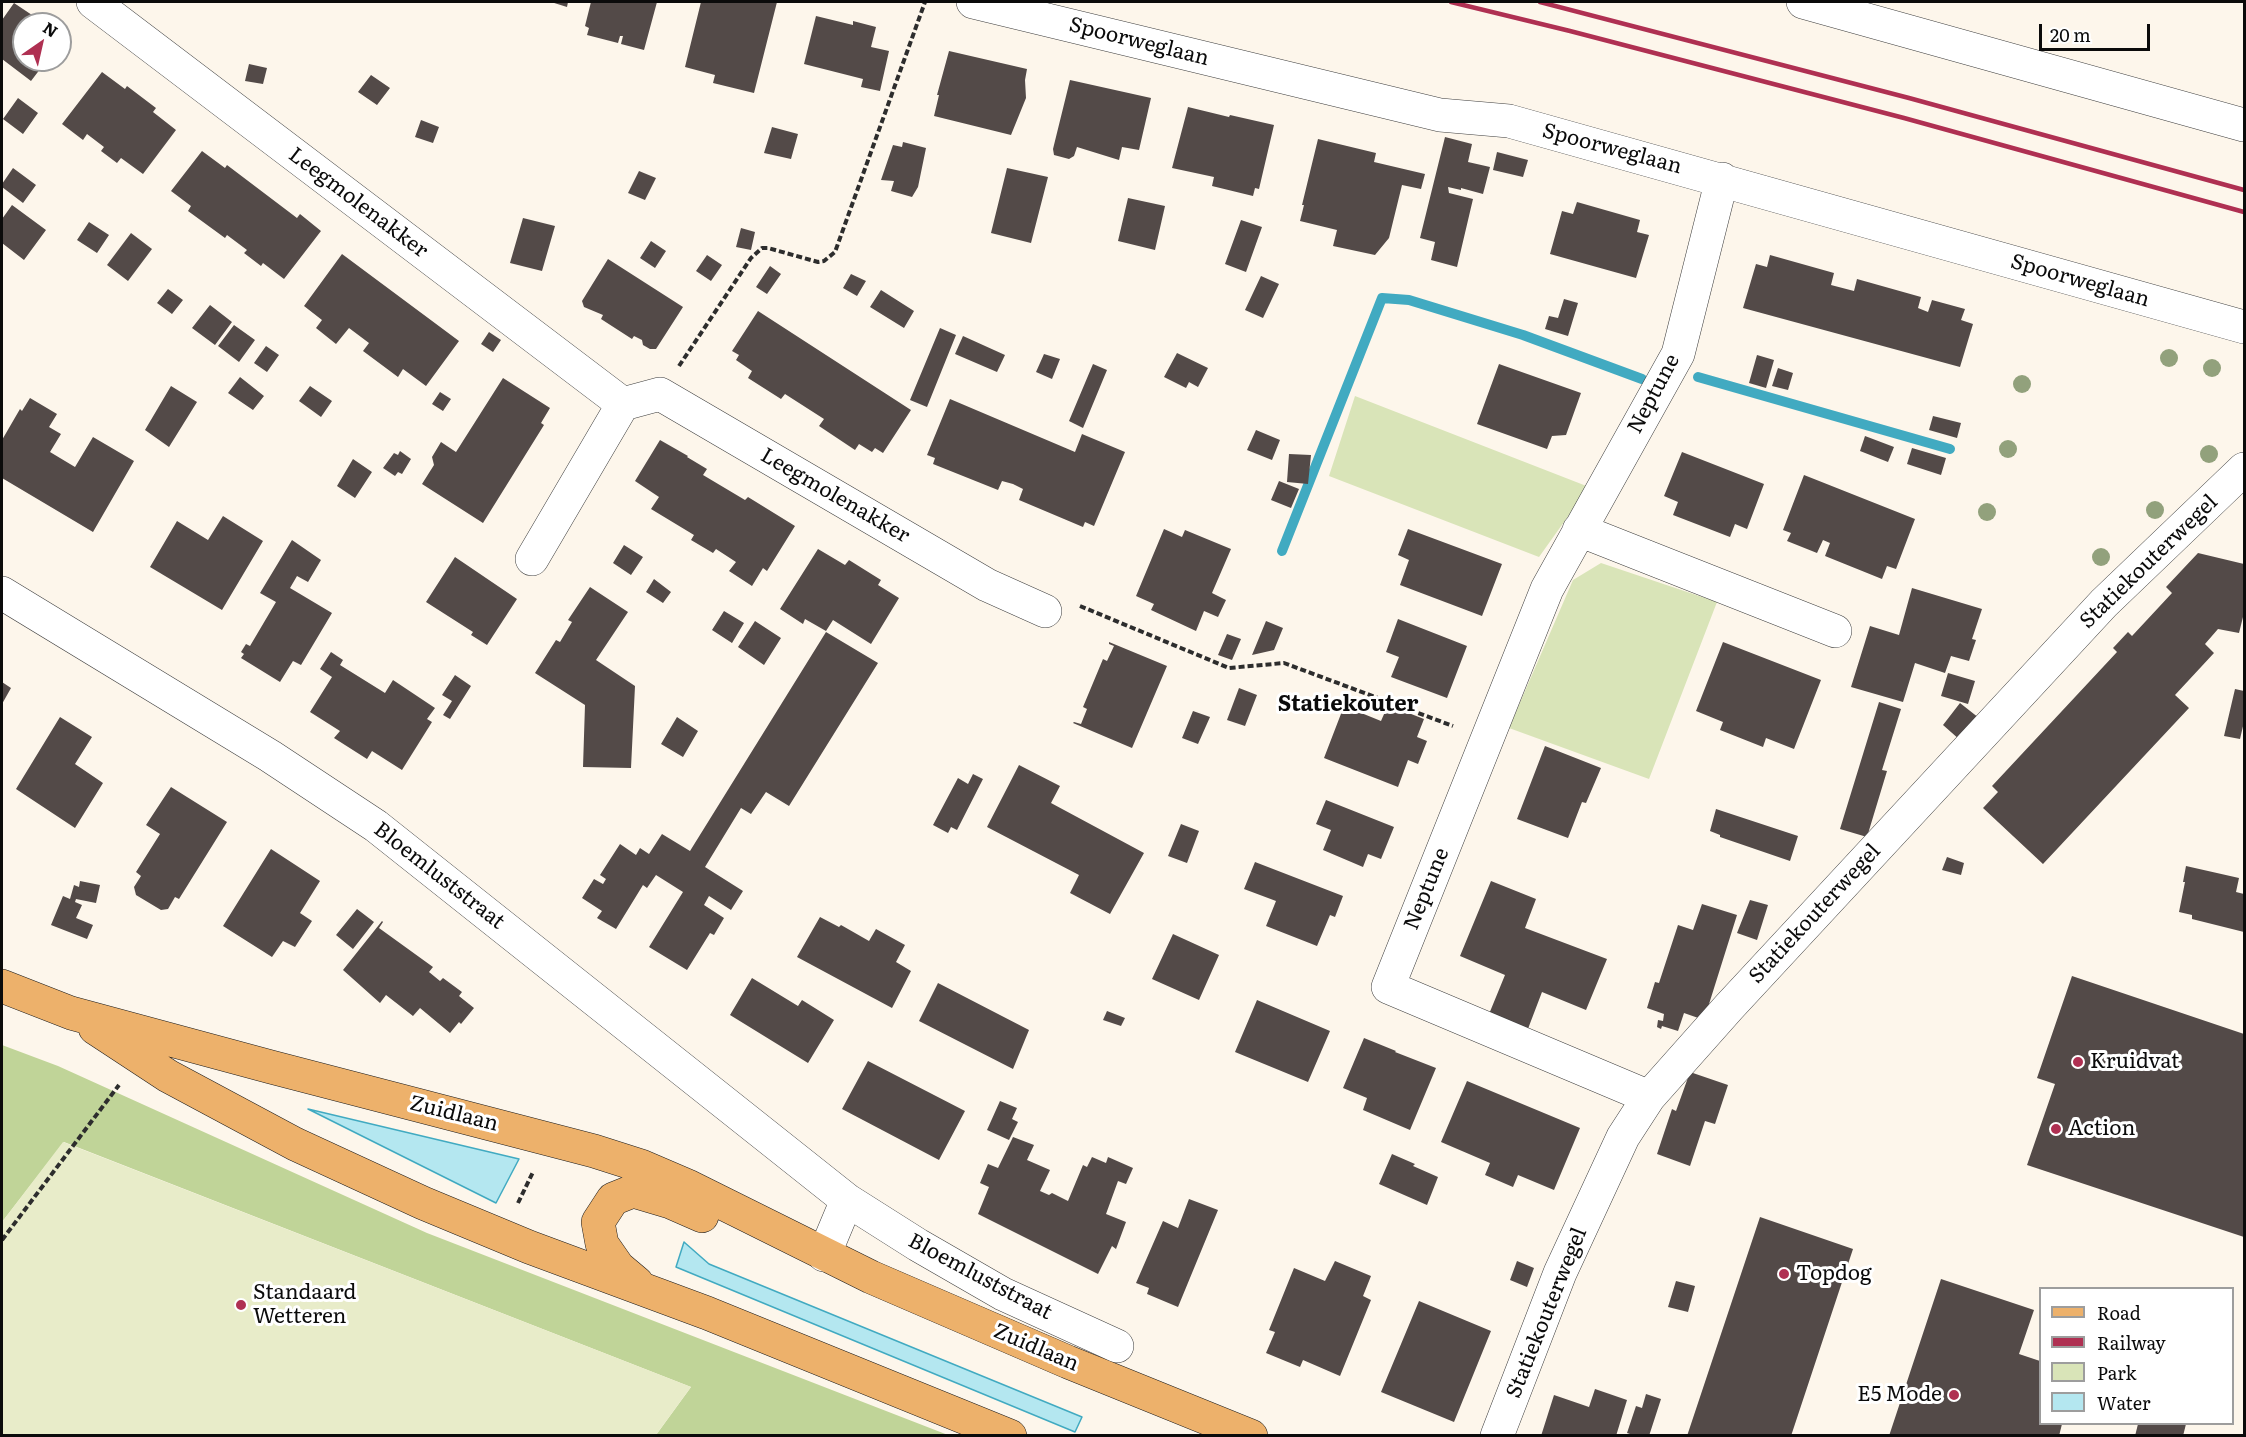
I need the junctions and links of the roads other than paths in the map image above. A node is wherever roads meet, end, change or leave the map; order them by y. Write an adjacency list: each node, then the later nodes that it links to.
1 (93, 2): 7 (street, Leegmolenakker)
2 (973, 2): 5 (street, Spoorweglaan)
3 (1803, 2): 4 (street)
4 (2244, 125)
5 (1722, 179): 6 (street, Spoorweglaan); 9 (street, Neptune)
6 (2244, 327)
7 (623, 404): 10 (street); 12 (street, Leegmolenakker)
8 (2244, 470): 16 (street, Statiekouterwegel)
9 (1579, 530): 13 (street); 16 (street, Neptune)
10 (532, 559)
11 (2, 593): 17 (street, Bloemluststraat)
12 (1045, 611)
13 (1835, 631)
14 (2, 986): 15 (main road, Zuidlaan)
15 (71, 1013): 18 (main road, Zuidlaan); 19 (main road, Zuidlaan)
16 (1649, 1097): 23 (street, Statiekouterwegel)
17 (847, 1200): 18 (street); 20 (street, Bloemluststraat)
18 (824, 1255): 19 (main road, Zuidlaan); 22 (main road, Zuidlaan)
19 (645, 1290): 21 (main road, Zuidlaan)
20 (1117, 1346)
21 (1010, 1436)
22 (1251, 1436)
23 (1497, 1436)

